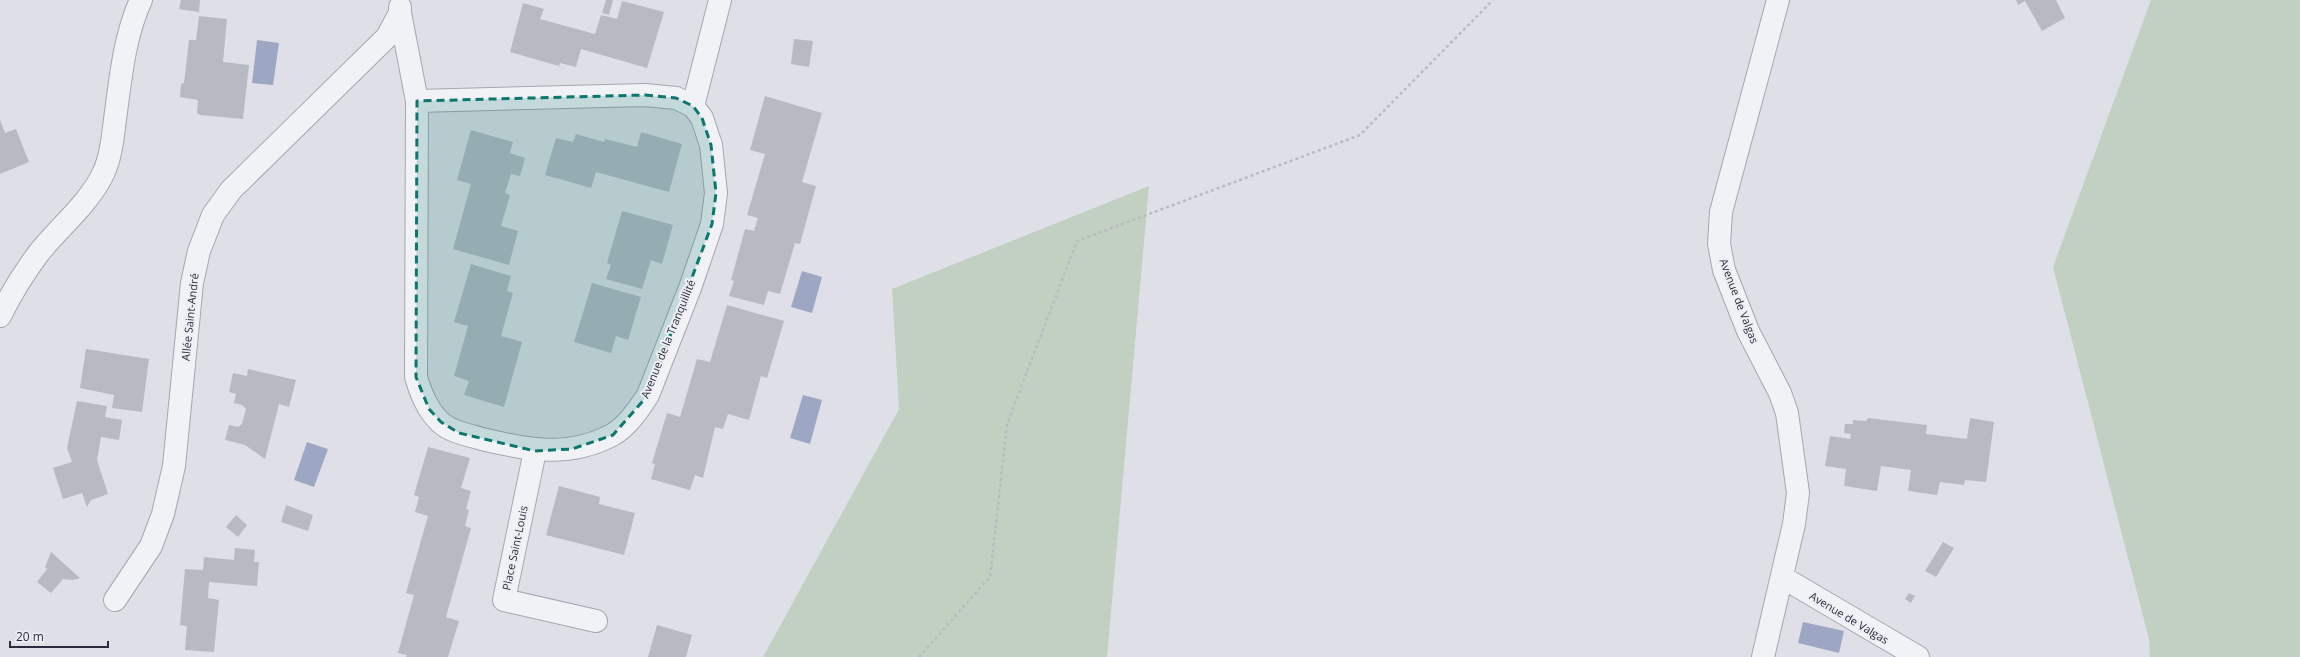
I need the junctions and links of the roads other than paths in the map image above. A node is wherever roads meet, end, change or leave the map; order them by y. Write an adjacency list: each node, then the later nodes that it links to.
1 (141, 0): 7 (street)
2 (720, 0): 6 (street)
3 (1778, 0): 9 (street, Avenue de Valgas)
4 (400, 6): 5 (street, Avenue de la Tranquillité); 10 (street, Allée Saint-André)
5 (416, 101): 6 (street); 8 (street, Avenue de la Tranquillité)
6 (693, 106): 8 (street, Avenue de la Tranquillité)
7 (0, 316)
8 (535, 451): 11 (street, Place Saint-Louis)
9 (1782, 577): 12 (street, Avenue de Valgas); 13 (street, Avenue de Valgas)
10 (115, 600)
11 (596, 621)
12 (1764, 657)
13 (1918, 657)

